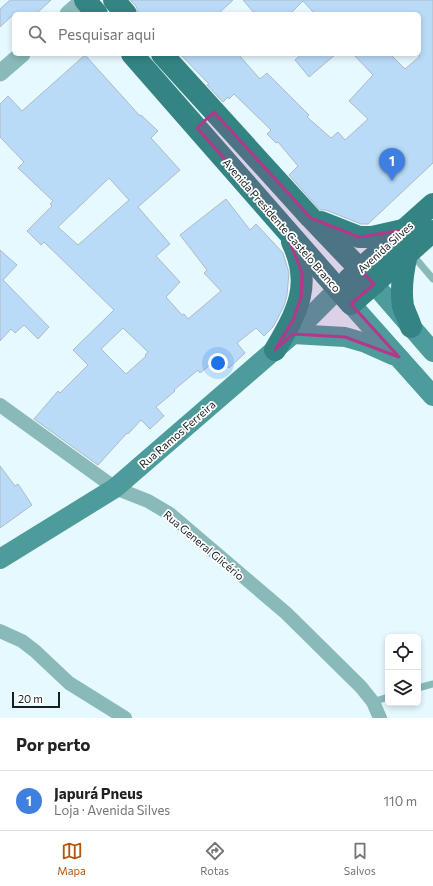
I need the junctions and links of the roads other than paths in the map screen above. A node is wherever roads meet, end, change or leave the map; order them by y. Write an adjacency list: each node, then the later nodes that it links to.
1 (85, 0): 3 (street); 4 (main road)
2 (114, 0): 5 (main road)
3 (70, 12)
4 (95, 12)
5 (124, 12)
6 (20, 56): 9 (street)
7 (134, 56): 11 (main road, Avenida Presidente Castelo Branco)
8 (164, 56): 10 (main road)
9 (0, 73)
10 (214, 112): 11 (main road); 13 (main road)
11 (197, 128): 14 (main road, Avenida Presidente Castelo Branco)
12 (433, 204): 15 (main road, Avenida Silves)
13 (311, 218): 15 (main road); 18 (main road)
14 (284, 227): 20 (main road, Avenida Presidente Castelo Branco); 23 (main road)
15 (404, 230): 18 (main road, Avenida Silves)
16 (433, 231): 17 (main road, Avenida Silves)
17 (408, 253): 18 (main road, Avenida Silves); 19 (lane); 21 (main road)
18 (367, 276): 20 (main road, Avenida Silves); 21 (main road)
19 (433, 279)
20 (344, 297): 22 (main road, Rua Ramos Ferreira); 25 (main road, Avenida Presidente Castelo Branco)
21 (411, 326): 24 (main road)
22 (293, 334): 23 (main road, Rua Ramos Ferreira); 25 (main road)
23 (275, 350): 28 (main road, Rua Ramos Ferreira)
24 (433, 352)
25 (399, 357): 26 (main road, Avenida Presidente Castelo Branco)
26 (433, 396)
27 (0, 405): 28 (street, Rua General Glicério)
28 (115, 488): 29 (main road, Rua Ramos Ferreira); 34 (street, Rua General Glicério)
29 (0, 559)
30 (0, 631): 35 (street)
31 (433, 684): 32 (lane)
32 (421, 687)
33 (385, 698): 34 (lane)
34 (373, 702): 36 (street, Rua General Glicério)
35 (125, 718)
36 (380, 718)

